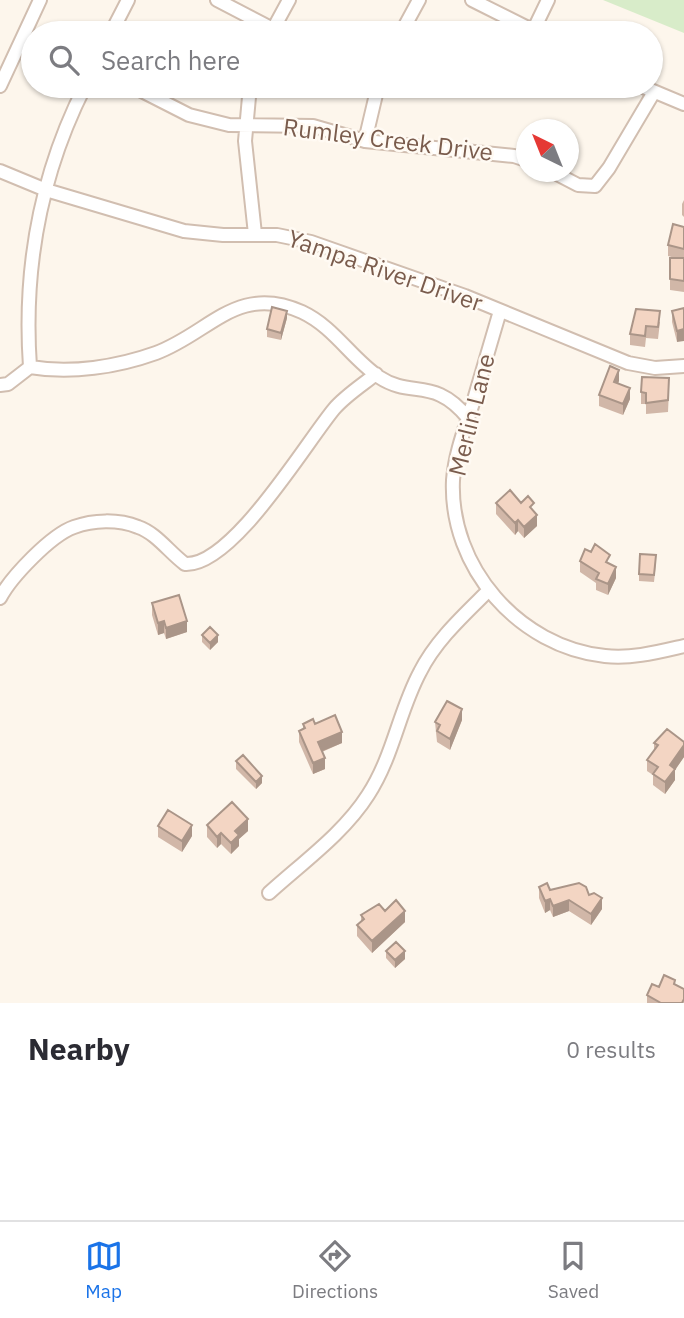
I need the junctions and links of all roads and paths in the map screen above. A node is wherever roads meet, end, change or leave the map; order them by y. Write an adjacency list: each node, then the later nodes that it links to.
1 (40, 0): 8 (street)
2 (128, 0): 9 (street)
3 (217, 0): 10 (street)
4 (289, 0): 11 (street)
5 (419, 0): 12 (street)
6 (472, 0): 13 (street)
7 (548, 0): 14 (street)
8 (30, 21)
9 (117, 21)
10 (254, 21)
11 (277, 21)
12 (408, 21)
13 (514, 21)
14 (540, 21)
15 (21, 41): 16 (street)
16 (0, 86)
17 (663, 96): 23 (street)
18 (80, 98): 29 (street)
19 (158, 98): 24 (street, Rumley Creek Drive)
20 (248, 98): 24 (street)
21 (376, 98): 25 (street)
22 (650, 98): 28 (street)
23 (684, 104)
24 (245, 126): 25 (street, Rumley Creek Drive); 30 (street)
25 (365, 141): 26 (street, Rumley Creek Drive)
26 (516, 157)
27 (0, 171): 29 (street, Yampa River Driver)
28 (572, 182)
29 (46, 190): 30 (street, Yampa River Driver); 33 (street)
30 (255, 234): 31 (street, Yampa River Driver)
31 (500, 311): 32 (street, Yampa River Driver); 36 (street, Merlin Lane)
32 (684, 366)
33 (30, 367): 34 (street); 35 (street)
34 (376, 374): 36 (street); 38 (street)
35 (0, 385)
36 (468, 418): 37 (street, Merlin Lane)
37 (489, 590): 39 (street, Merlin Lane); 40 (street)
38 (0, 598)
39 (684, 646)
40 (269, 894)

